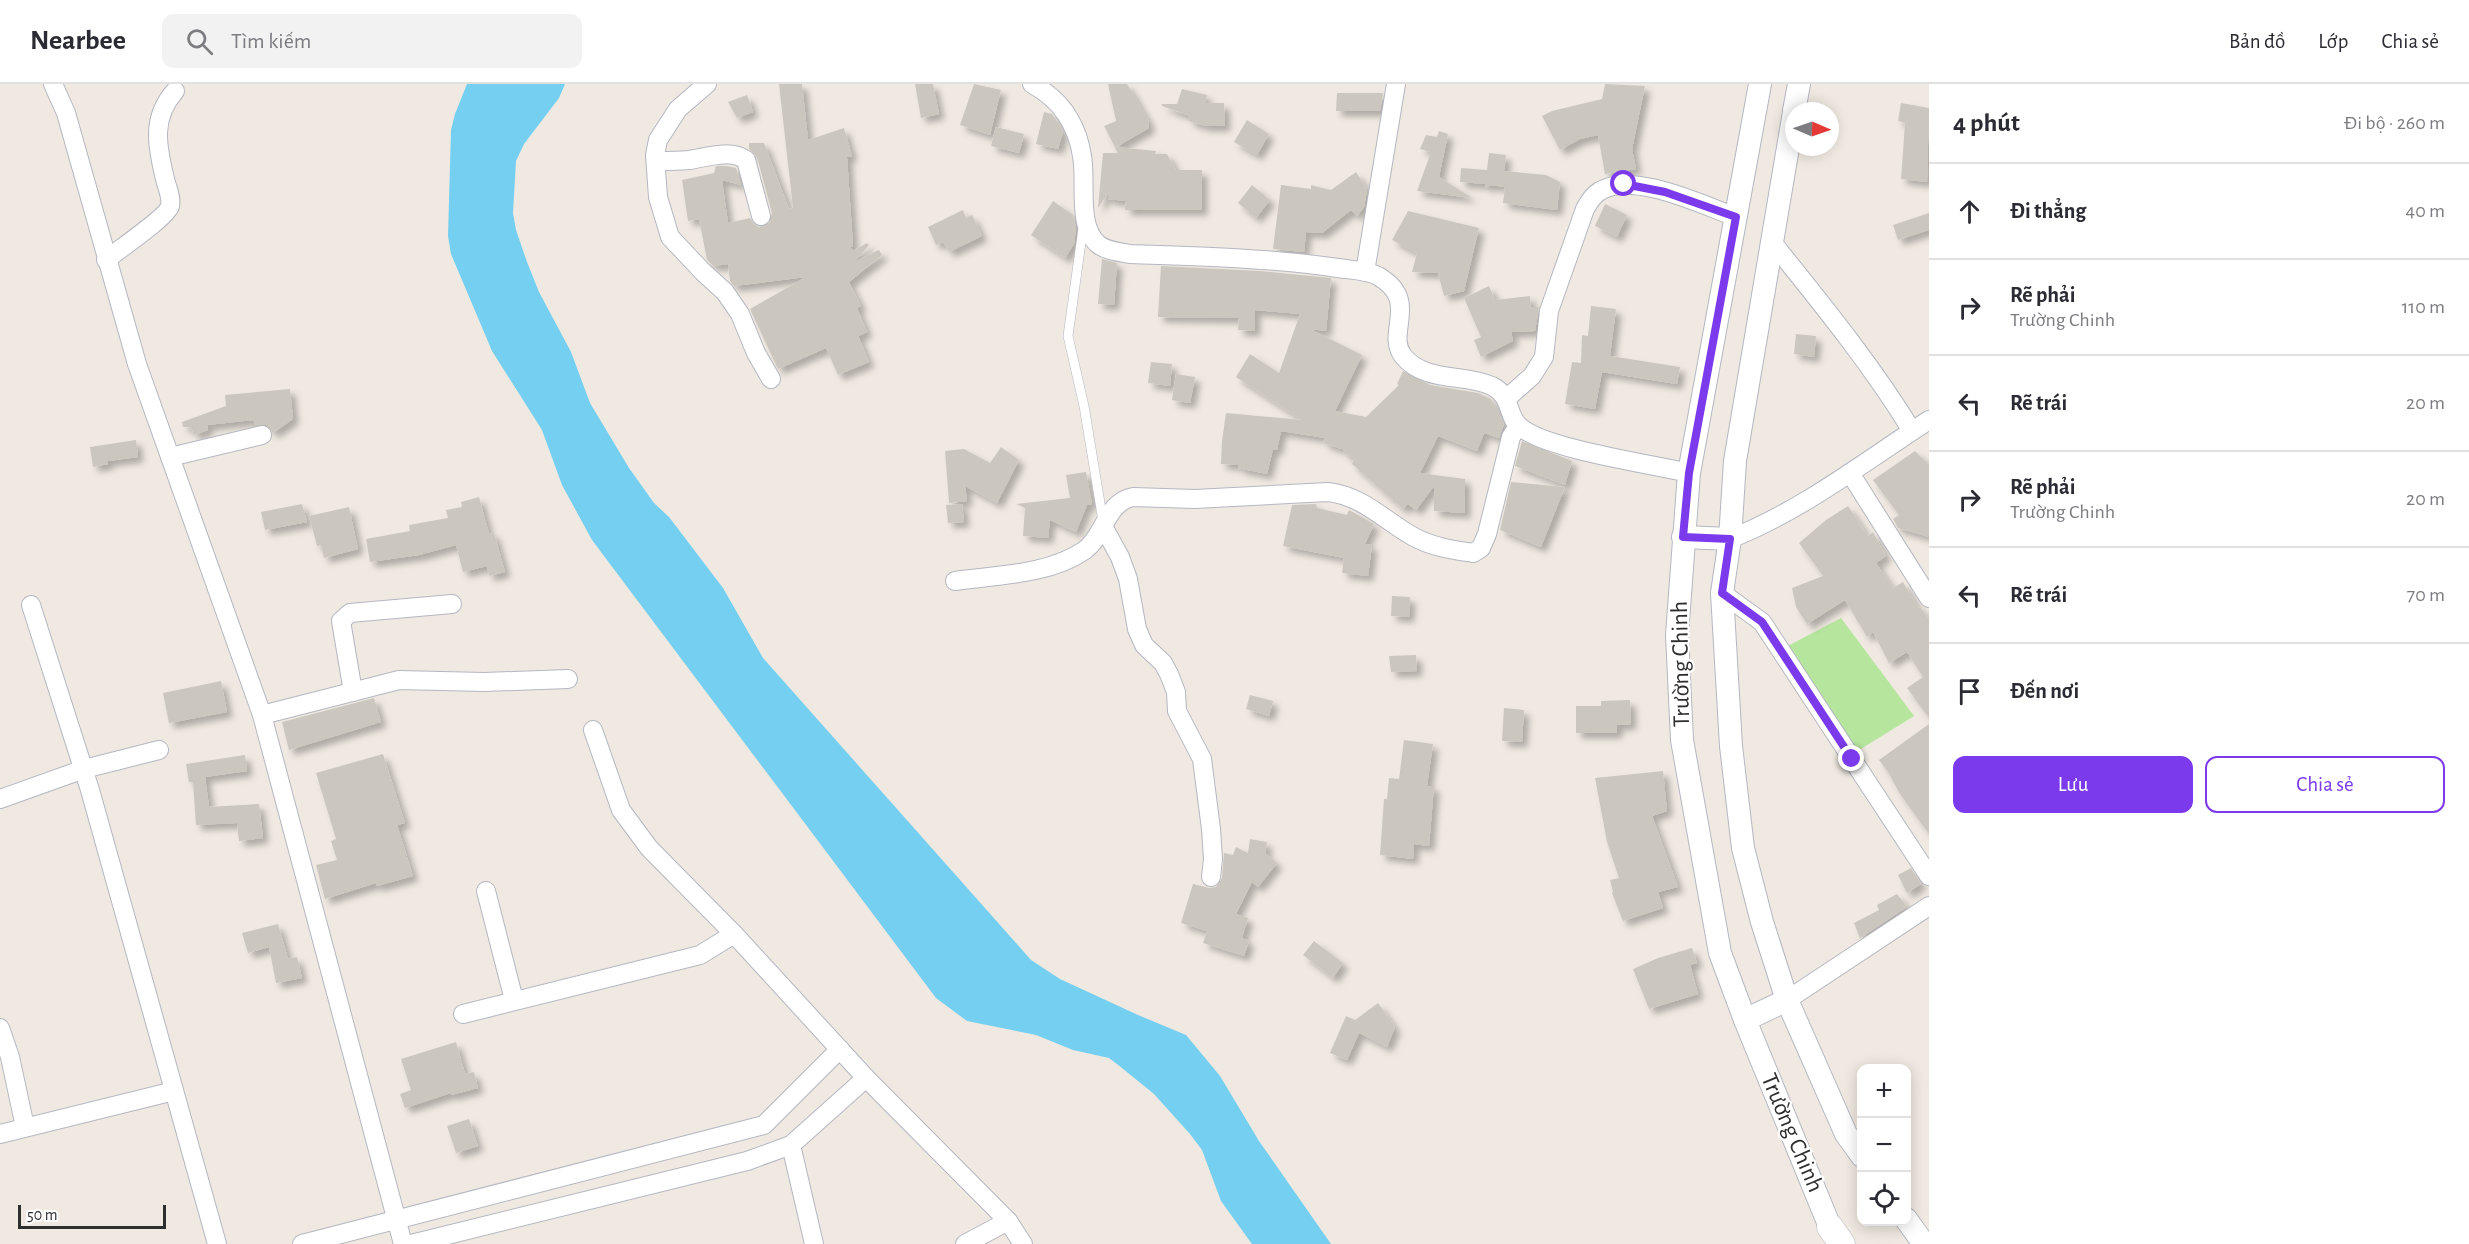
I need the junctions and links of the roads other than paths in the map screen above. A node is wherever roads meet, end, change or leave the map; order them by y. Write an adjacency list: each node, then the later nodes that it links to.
1 (53, 84): 15 (street)
2 (707, 84): 10 (street)
3 (1032, 84): 12 (street)
4 (1396, 84): 16 (street)
5 (1760, 84): 13 (street, Trường Chinh)
6 (1799, 84): 8 (street, Trường Chinh)
7 (174, 92): 15 (street)
8 (1796, 102)
9 (1787, 156): 14 (street, Trường Chinh)
10 (656, 161): 11 (street); 17 (street)
11 (761, 216)
12 (1085, 216): 16 (street); 26 (lane)
13 (1736, 217): 18 (street); 24 (street, Trường Chinh)
14 (1772, 242): 21 (street); 28 (street, Trường Chinh)
15 (106, 260): 23 (street)
16 (1365, 272): 18 (street)
17 (771, 380)
18 (1506, 399): 20 (street)
19 (1929, 420): 21 (street)
20 (1518, 426): 24 (street); 26 (street)
21 (1912, 431): 25 (street)
22 (262, 435): 23 (street)
23 (170, 457): 36 (street)
24 (1689, 473): 27 (street, Trường Chinh)
25 (1850, 473): 28 (street); 31 (street)
26 (1104, 528): 29 (street); 42 (street)
27 (1683, 537): 28 (street); 49 (street, Trường Chinh)
28 (1730, 539): 30 (street, Trường Chinh)
29 (955, 581)
30 (1722, 593): 41 (street); 47 (street, Trường Chinh)
31 (1929, 598)
32 (452, 604): 35 (street)
33 (31, 605): 39 (street)
34 (568, 679): 35 (street)
35 (354, 692): 36 (street)
36 (262, 715): 58 (street)
37 (593, 730): 45 (street)
38 (159, 750): 39 (street)
39 (84, 769): 40 (street); 53 (street)
40 (0, 799)
41 (1929, 876)
42 (1211, 877)
43 (486, 891): 46 (street)
44 (1928, 908): 47 (street)
45 (734, 934): 46 (street); 51 (street)
46 (514, 1000): 48 (street)
47 (1787, 1000): 49 (street); 57 (street, Trường Chinh)
48 (462, 1014)
49 (1744, 1020): 61 (street, Trường Chinh)
50 (0, 1028): 54 (street)
51 (840, 1049): 52 (street); 58 (street)
52 (866, 1078): 56 (street); 59 (street)
53 (174, 1091): 54 (street); 62 (street)
54 (25, 1127): 55 (street)
55 (0, 1134)
56 (791, 1145): 65 (street); 66 (street)
57 (1857, 1149)
58 (397, 1220): 63 (street); 64 (street)
59 (1008, 1221): 67 (street); 68 (street)
60 (1911, 1226): 69 (street)
61 (1833, 1238)
62 (217, 1244)
63 (302, 1244)
64 (403, 1244)
65 (411, 1244)
66 (814, 1244)
67 (965, 1244)
68 (1023, 1244)
69 (1924, 1244)

